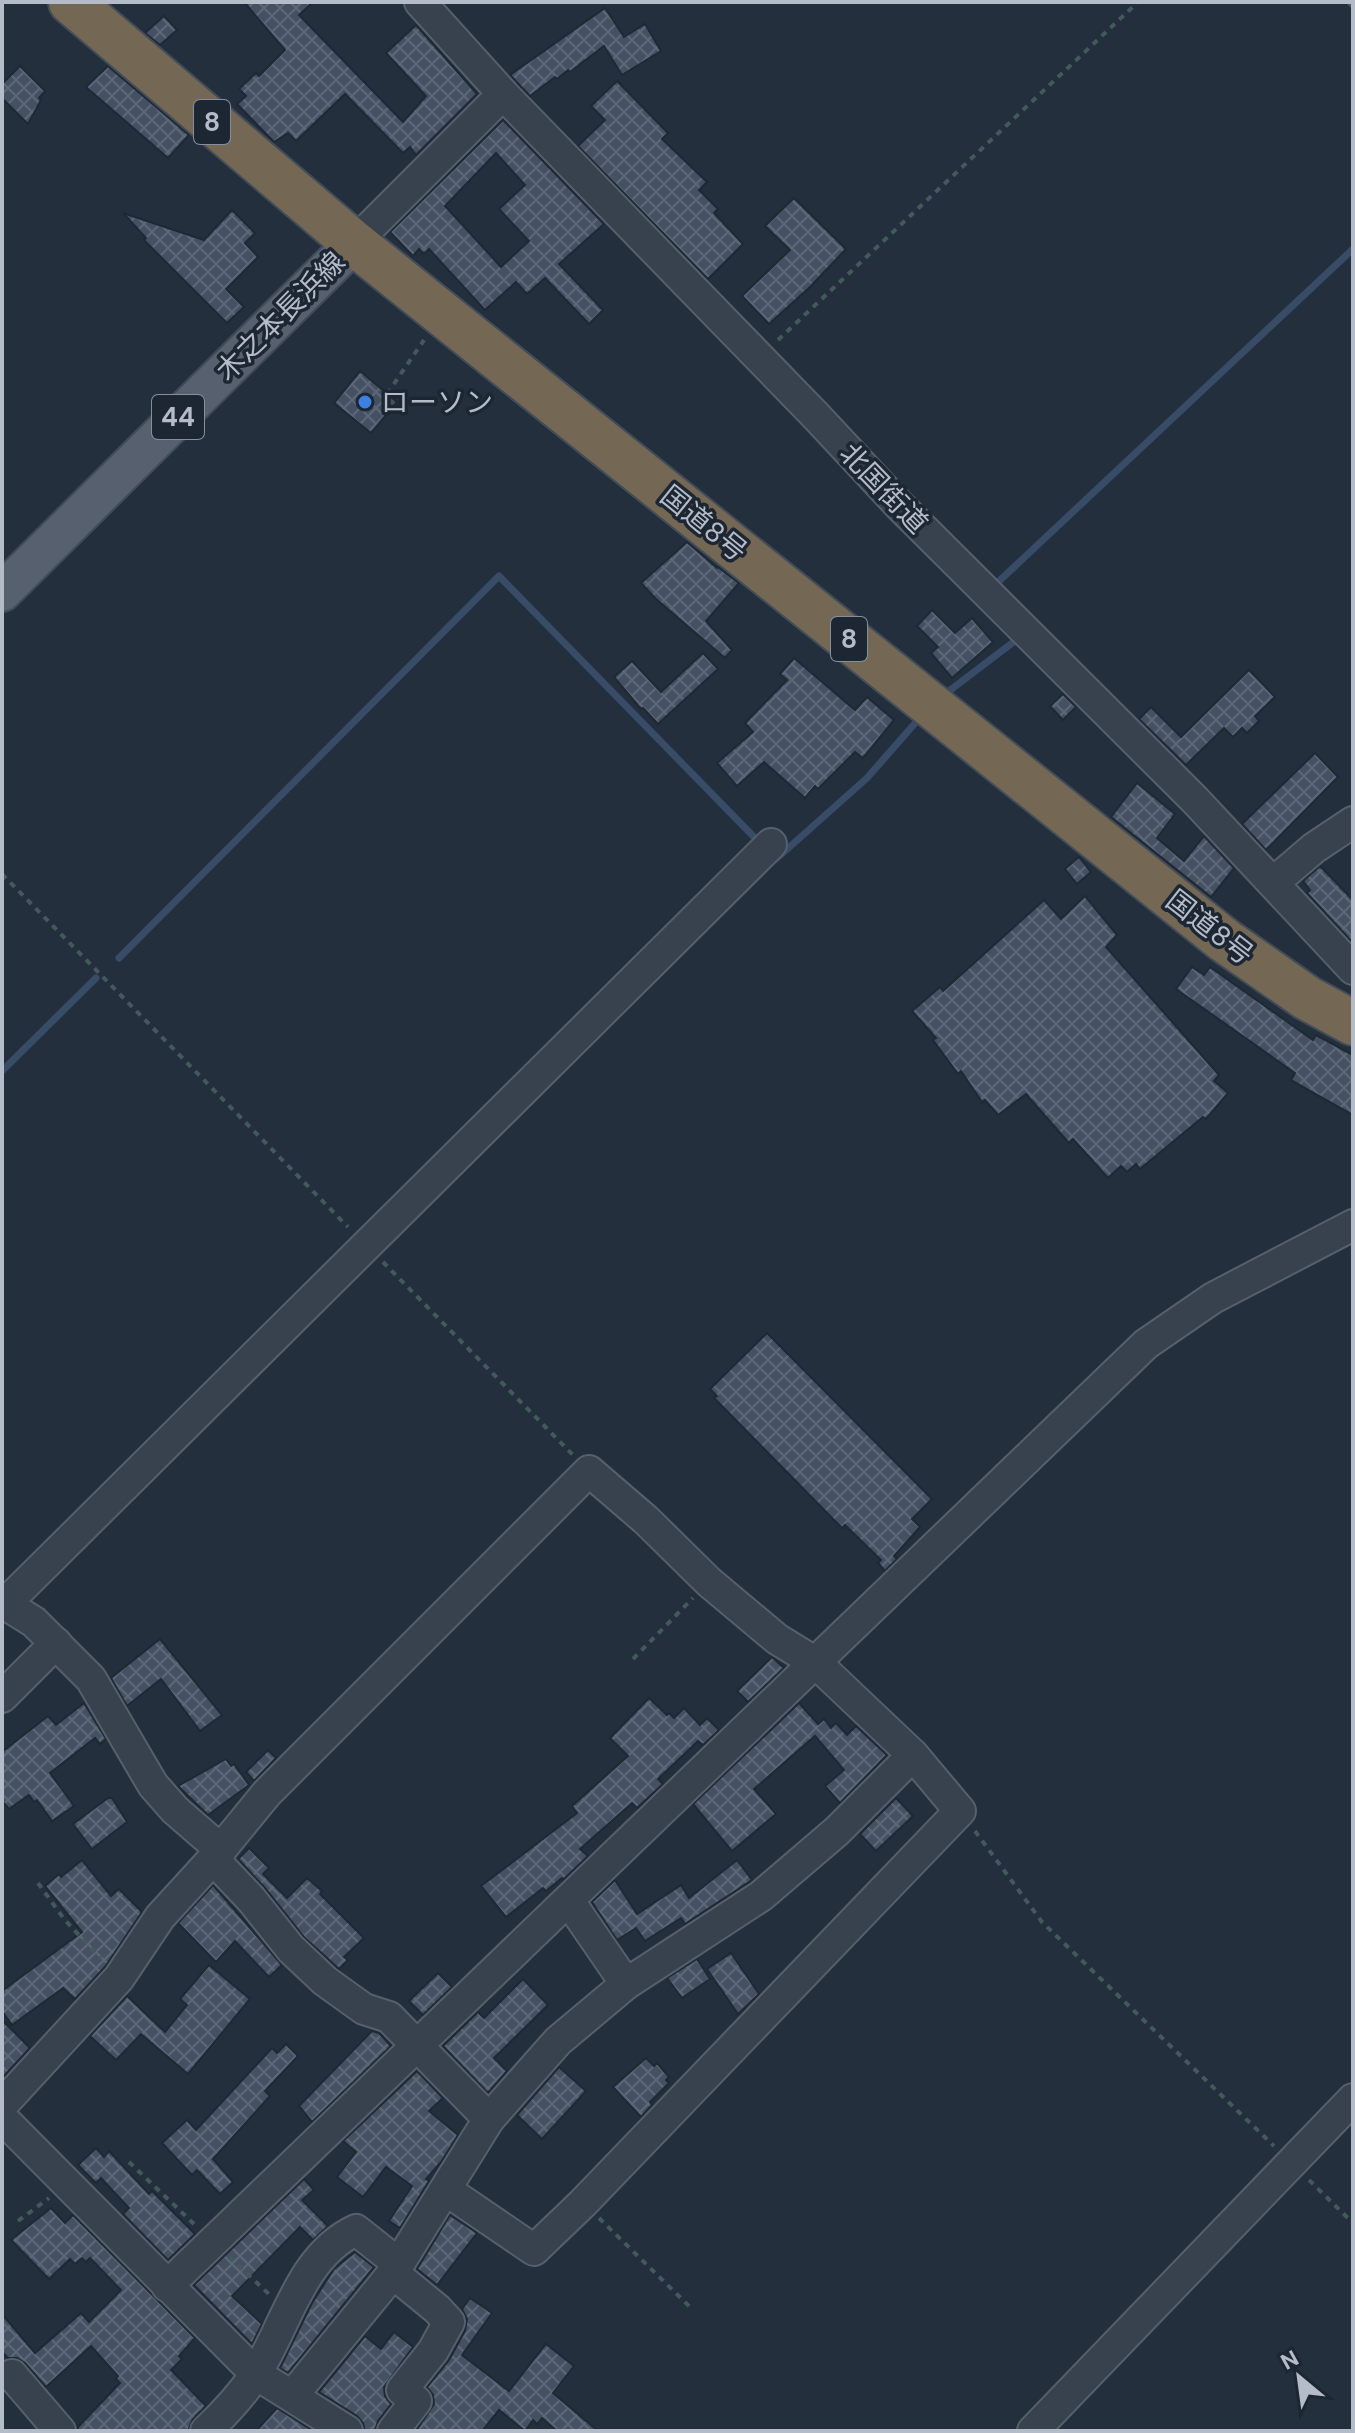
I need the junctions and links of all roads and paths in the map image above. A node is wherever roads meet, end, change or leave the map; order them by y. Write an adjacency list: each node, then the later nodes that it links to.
1 (71, 2): 7 (highway, 国道8号 / 8)
2 (420, 2): 6 (street, 北国街道)
3 (1138, 2): 9 (path)
4 (1348, 2): 5 (path)
5 (1353, 7)
6 (503, 94): 7 (street); 9 (street, 北国街道)
7 (354, 243): 11 (main road, 木之本長浜線 / 44); 17 (highway, 国道8号 / 8)
8 (432, 328): 10 (path)
9 (759, 358): 15 (street, 北国街道)
10 (387, 394)
11 (6, 580)
12 (1353, 822): 15 (street)
13 (771, 844): 19 (street)
14 (2, 874): 19 (path)
15 (1273, 883): 16 (street, 北国街道)
16 (1353, 969)
17 (1353, 1023)
18 (1353, 1225): 25 (street)
19 (367, 1246): 20 (path); 22 (street)
20 (589, 1471): 21 (street); 29 (street)
21 (709, 1582): 24 (path); 25 (street)
22 (3, 1603): 23 (street)
23 (56, 1643): 26 (street); 29 (street)
24 (633, 1659)
25 (816, 1663): 27 (street); 31 (street)
26 (2, 1697)
27 (913, 1755): 28 (street); 33 (street)
28 (960, 1811): 40 (path); 43 (street)
29 (217, 1854): 32 (street); 34 (street)
30 (38, 1883): 32 (path)
31 (569, 1901): 33 (street); 34 (street)
32 (119, 1978): 36 (street)
33 (626, 1984): 38 (street)
34 (418, 2044): 38 (street); 46 (street)
35 (1353, 2099): 40 (street)
36 (2, 2105)
37 (2, 2118): 41 (street)
38 (489, 2119): 42 (street)
39 (129, 2162): 46 (path)
40 (1291, 2163): 45 (path); 58 (street)
41 (67, 2184): 44 (path); 48 (street)
42 (446, 2190): 43 (street); 47 (street)
43 (583, 2203): 49 (path)
44 (18, 2221)
45 (1353, 2223)
46 (214, 2243): 48 (street); 50 (path)
47 (396, 2268): 50 (street); 53 (street); 57 (street)
48 (167, 2286): 51 (street)
49 (690, 2307)
50 (289, 2312): 51 (street)
51 (256, 2374): 53 (street); 55 (street)
52 (12, 2375): 54 (street)
53 (293, 2395): 56 (street)
54 (60, 2431)
55 (206, 2431)
56 (347, 2431)
57 (393, 2431)
58 (1033, 2431)

